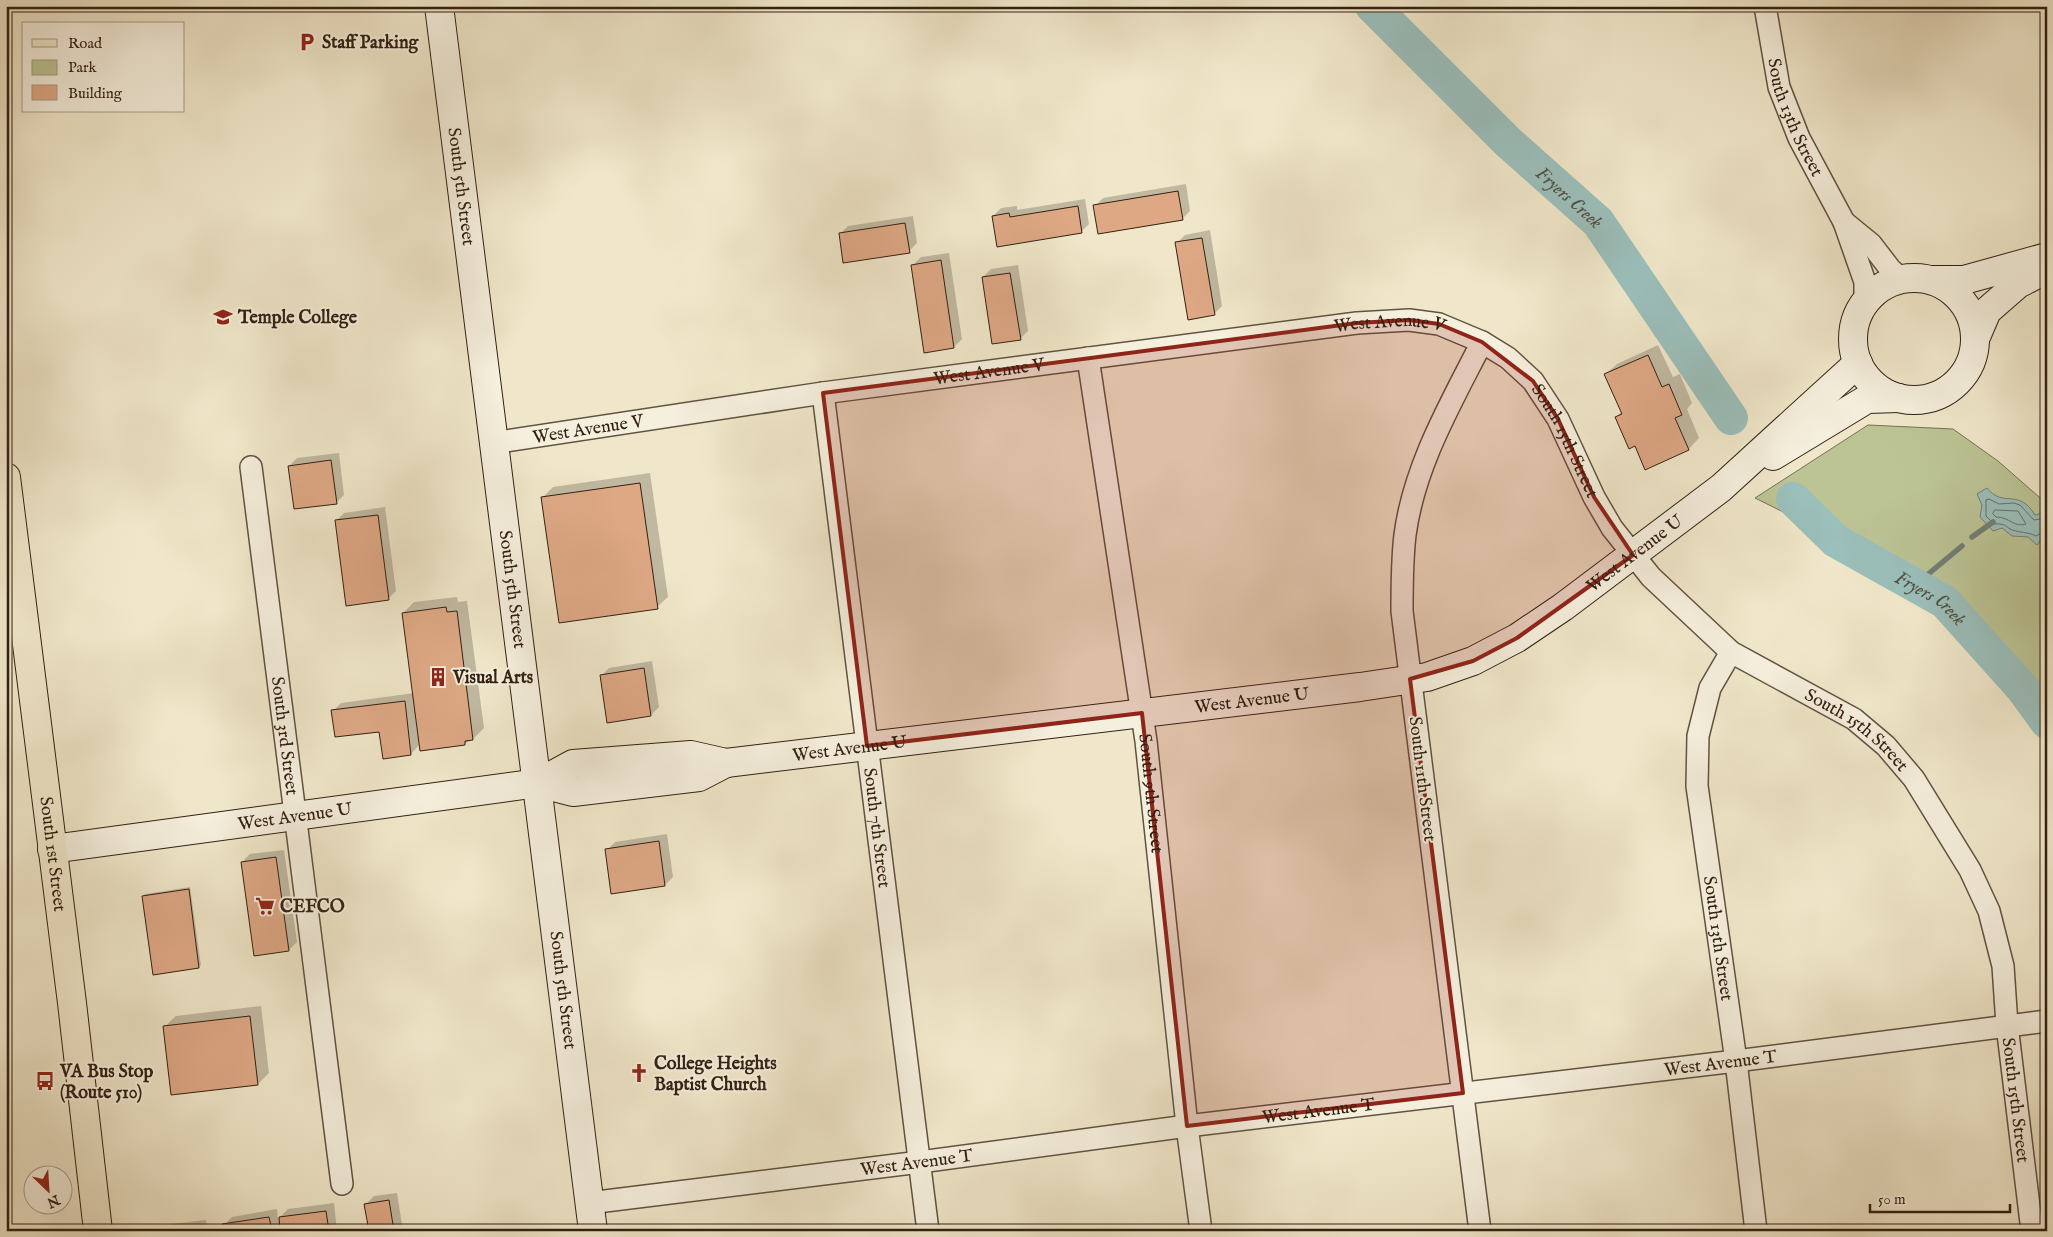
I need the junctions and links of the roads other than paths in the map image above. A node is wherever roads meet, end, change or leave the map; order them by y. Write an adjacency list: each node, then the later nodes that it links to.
1 (438, 6): 15 (street, South 5th Street)
2 (1765, 6): 3 (street, South 13th Street)
3 (1844, 222): 6 (street, South 13th Street); 8 (street, South 13th Street)
4 (2047, 257): 7 (street)
5 (2047, 269): 9 (street)
6 (1902, 279): 7 (street); 8 (street)
7 (1930, 280): 9 (street)
8 (1865, 302): 12 (street)
9 (1975, 339): 14 (street)
10 (1482, 342): 11 (street, West Avenue V); 19 (street, South 15th Street); 21 (street, South 11th Street)
11 (1088, 358): 13 (street, West Avenue V); 22 (street, South 9th Street)
12 (1858, 363): 14 (street); 18 (street, West Avenue U)
13 (823, 393): 15 (street, West Avenue V); 23 (street, South 7th Street)
14 (1899, 398): 18 (street, West Avenue U)
15 (493, 443): 24 (street, South 5th Street)
16 (251, 467): 25 (street, South 3rd Street)
17 (6, 477): 26 (main road, South 1st Street)
18 (1721, 488): 19 (street, West Avenue U)
19 (1633, 555): 20 (street, South 15th Street); 21 (street, West Avenue U)
20 (1731, 652): 28 (street, South 15th Street); 29 (street, South 13th Street)
21 (1410, 679): 22 (street, West Avenue U); 30 (street, South 11th Street)
22 (1142, 713): 23 (street, West Avenue U); 31 (street, South 9th Street)
23 (867, 746): 24 (street, West Avenue U); 32 (street, South 7th Street)
24 (538, 783): 25 (street, West Avenue U); 34 (street, South 5th Street)
25 (295, 816): 26 (street, West Avenue U); 33 (street, South 3rd Street)
26 (52, 849): 35 (main road, South 1st Street)
27 (2047, 1021): 28 (street, West Avenue T)
28 (2008, 1025): 29 (street, West Avenue T); 41 (street, South 15th Street)
29 (1736, 1061): 30 (street, West Avenue T); 40 (street, South 13th Street)
30 (1463, 1093): 31 (street, West Avenue T); 39 (street, South 11th Street)
31 (1187, 1126): 32 (street, West Avenue T); 38 (street, South 9th Street)
32 (920, 1162): 34 (street, West Avenue T); 37 (street, South 7th Street)
33 (342, 1184)
34 (589, 1202): 36 (street, South 5th Street)
35 (98, 1231)
36 (592, 1231)
37 (928, 1231)
38 (1201, 1231)
39 (1480, 1231)
40 (1756, 1231)
41 (2032, 1231)

